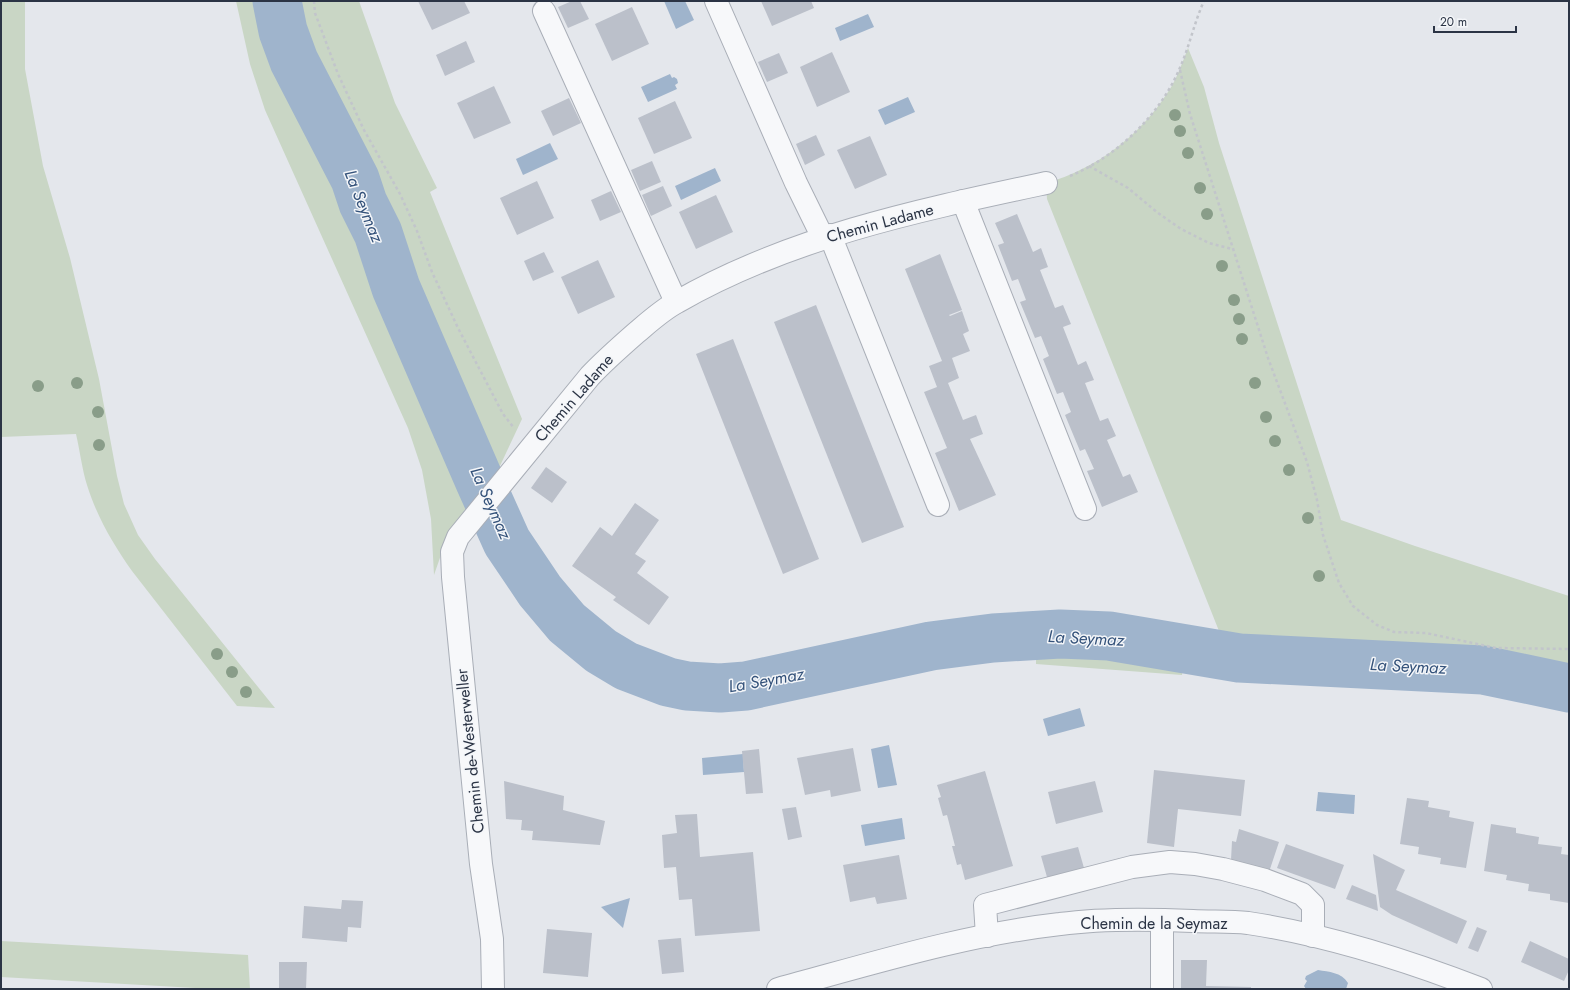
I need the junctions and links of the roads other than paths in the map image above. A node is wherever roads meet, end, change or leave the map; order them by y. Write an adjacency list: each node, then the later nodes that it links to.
1 (716, 1): 5 (street)
2 (544, 11): 6 (street)
3 (1046, 183): 4 (street, Chemin Ladame)
4 (963, 201): 5 (street, Chemin Ladame); 9 (street)
5 (826, 237): 6 (street, Chemin Ladame); 8 (street)
6 (676, 302): 7 (street, Chemin Ladame)
7 (501, 484): 13 (street, Chemin de-Westerweller)
8 (938, 506)
9 (1085, 509)
10 (1162, 920): 11 (street, Chemin de la Seymaz); 12 (street, Chemin de la Seymaz); 15 (street)
11 (987, 936): 12 (street); 14 (street, Chemin de la Seymaz)
12 (1313, 936): 16 (street, Chemin de la Seymaz)
13 (493, 989)
14 (778, 989)
15 (1162, 989)
16 (1481, 989)

